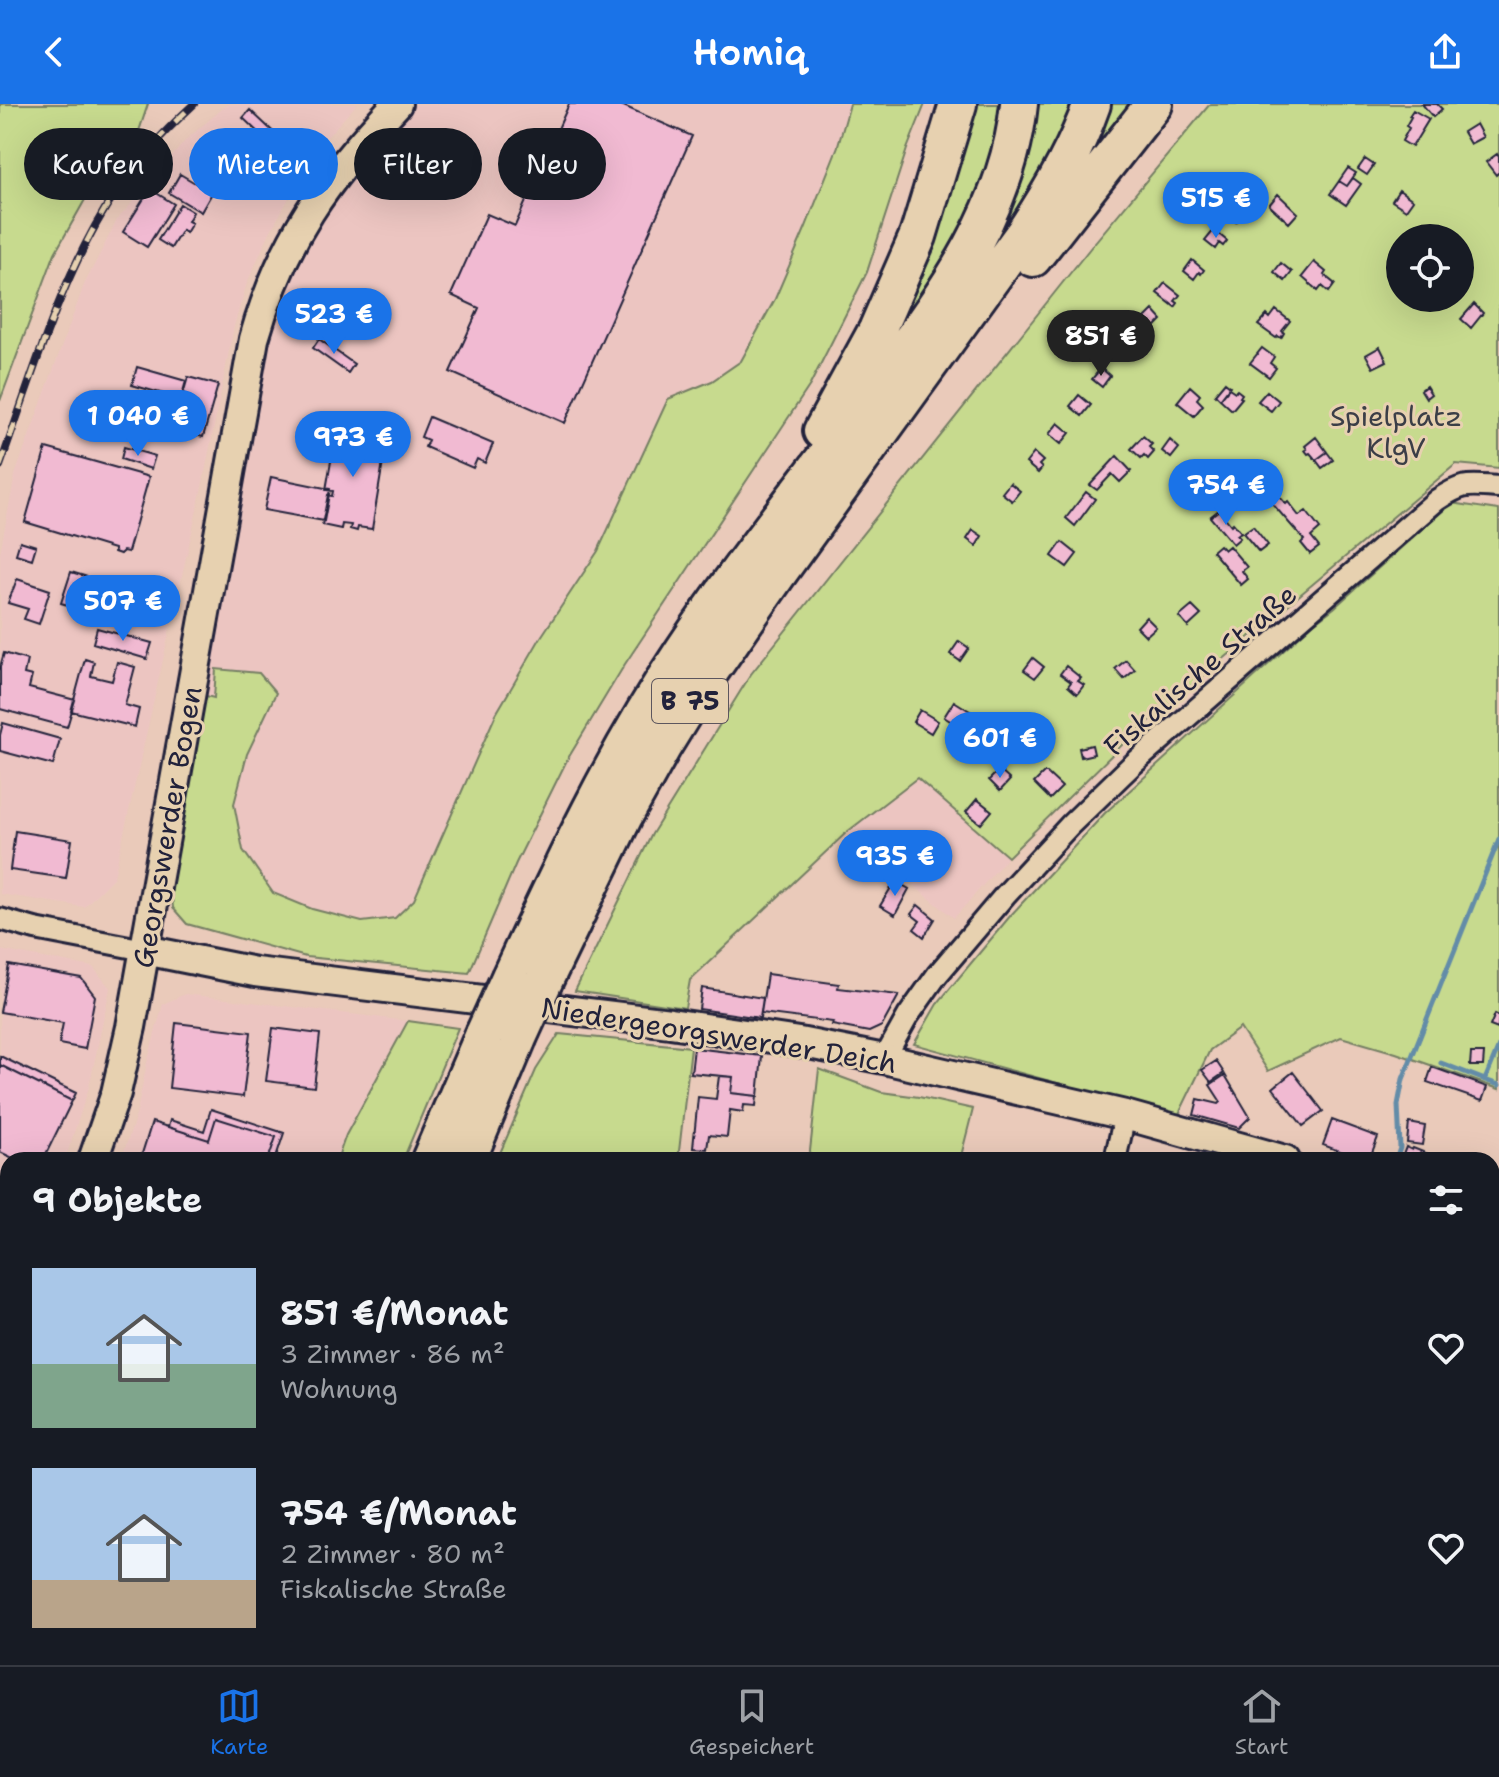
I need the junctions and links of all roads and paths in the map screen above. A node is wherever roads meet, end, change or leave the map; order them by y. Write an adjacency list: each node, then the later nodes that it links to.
1 (397, 104): 10 (street, Georgswerder Bogen)
2 (958, 104): 8 (highway, B 75)
3 (1092, 104): 6 (highway)
4 (1154, 104): 6 (highway)
5 (1018, 113): 8 (highway, B 75)
6 (872, 443): 11 (highway, B 75)
7 (1499, 487): 13 (street, Fiskalische Straße)
8 (734, 576): 11 (highway, B 75)
9 (0, 919): 10 (street)
10 (145, 950): 13 (street, Niedergeorgswerder Deich); 15 (street, Georgswerder Bogen)
11 (527, 979): 12 (highway, B 75, bridge)
12 (501, 1036): 16 (highway, B 75); 17 (highway, B 75)
13 (884, 1059): 14 (street, Niedergeorgswerder Deich)
14 (1125, 1115): 18 (street); 19 (street, Niedergeorgswerder Deich)
15 (96, 1152)
16 (435, 1152)
17 (469, 1152)
18 (1117, 1152)
19 (1257, 1152)

